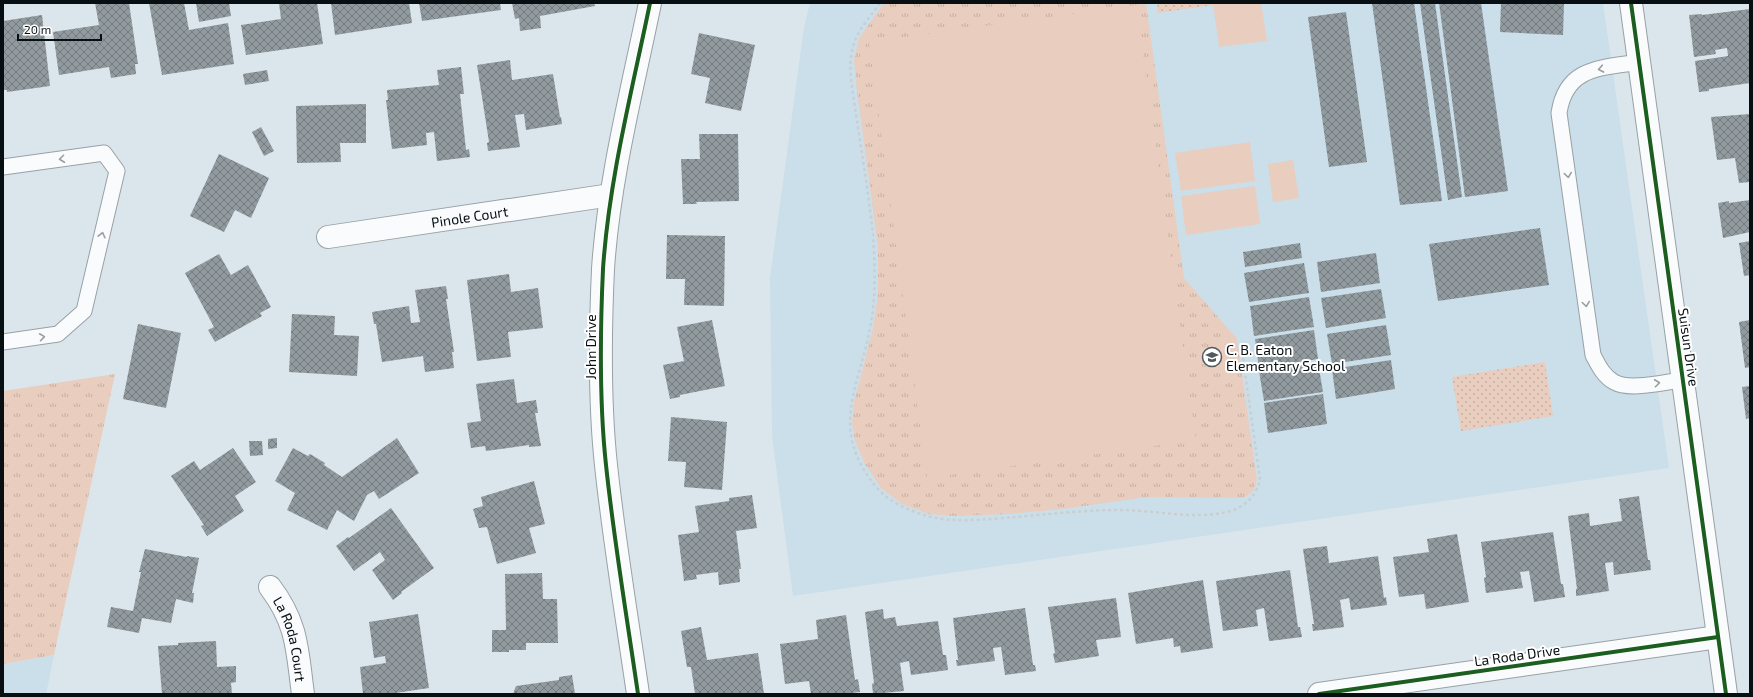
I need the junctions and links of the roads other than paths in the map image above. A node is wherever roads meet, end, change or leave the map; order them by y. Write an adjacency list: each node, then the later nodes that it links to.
1 (650, 3): 5 (street, John Drive)
2 (1631, 3): 3 (street, Suisun Drive)
3 (1640, 62): 8 (street, Suisun Drive); 8 (lane, one-way to 8)
4 (3, 167): 7 (lane, one-way to 4)
5 (611, 195): 6 (street, Pinole Court); 12 (street, John Drive)
6 (328, 237)
7 (3, 342)
8 (1682, 380): 10 (street, Suisun Drive)
9 (270, 587): 11 (street, La Roda Court)
10 (1718, 637): 13 (street, La Roda Drive); 14 (street, Suisun Drive)
11 (303, 694)
12 (638, 694)
13 (1318, 694)
14 (1726, 694)

